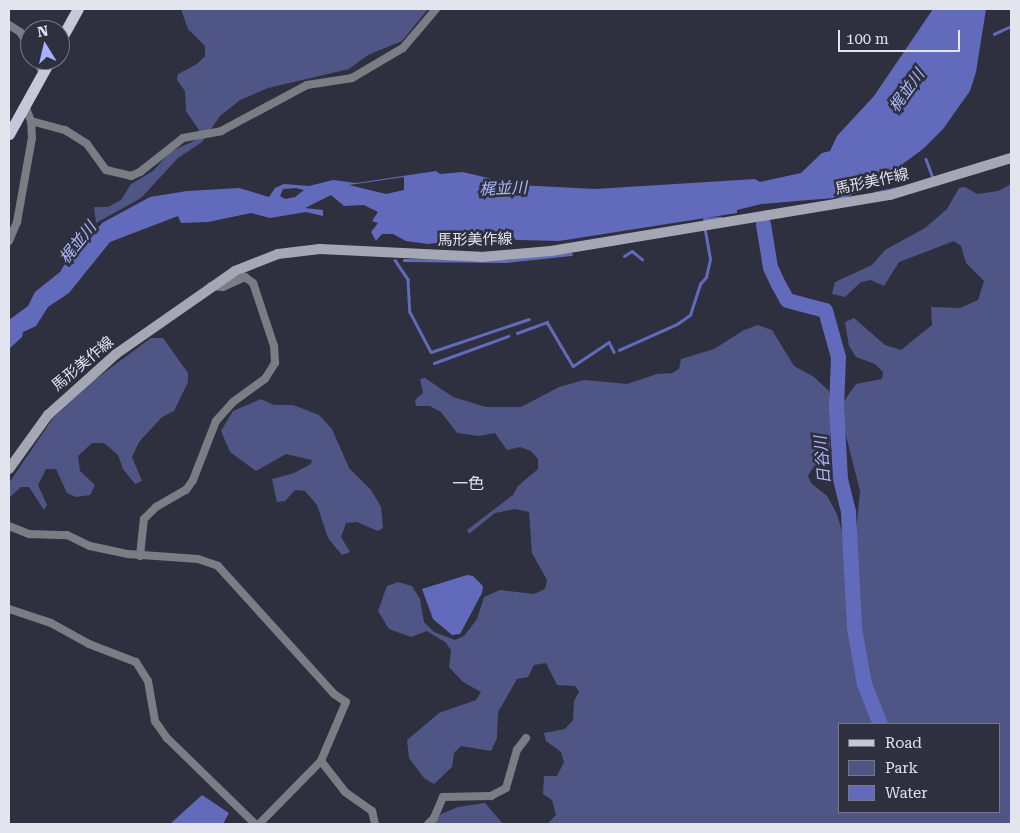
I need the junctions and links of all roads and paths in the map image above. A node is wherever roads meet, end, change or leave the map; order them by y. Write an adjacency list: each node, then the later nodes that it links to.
1 (77, 9): 3 (main road)
2 (436, 9): 10 (street)
3 (70, 22)
4 (9, 25): 5 (street)
5 (20, 32)
6 (41, 70): 8 (street)
7 (45, 70): 8 (main road)
8 (43, 73): 9 (main road)
9 (25, 105): 10 (street); 11 (main road)
10 (31, 121): 13 (street)
11 (9, 134)
12 (1011, 158): 14 (main road, 馬形美作線)
13 (9, 241)
14 (210, 286): 15 (main road, 馬形美作線); 17 (street)
15 (9, 469)
16 (9, 526): 17 (street)
17 (140, 556): 20 (street)
18 (9, 609): 21 (street)
19 (526, 738): 24 (street)
20 (321, 762): 22 (street); 23 (street)
21 (255, 824)
22 (259, 824)
23 (376, 824)
24 (428, 824)

